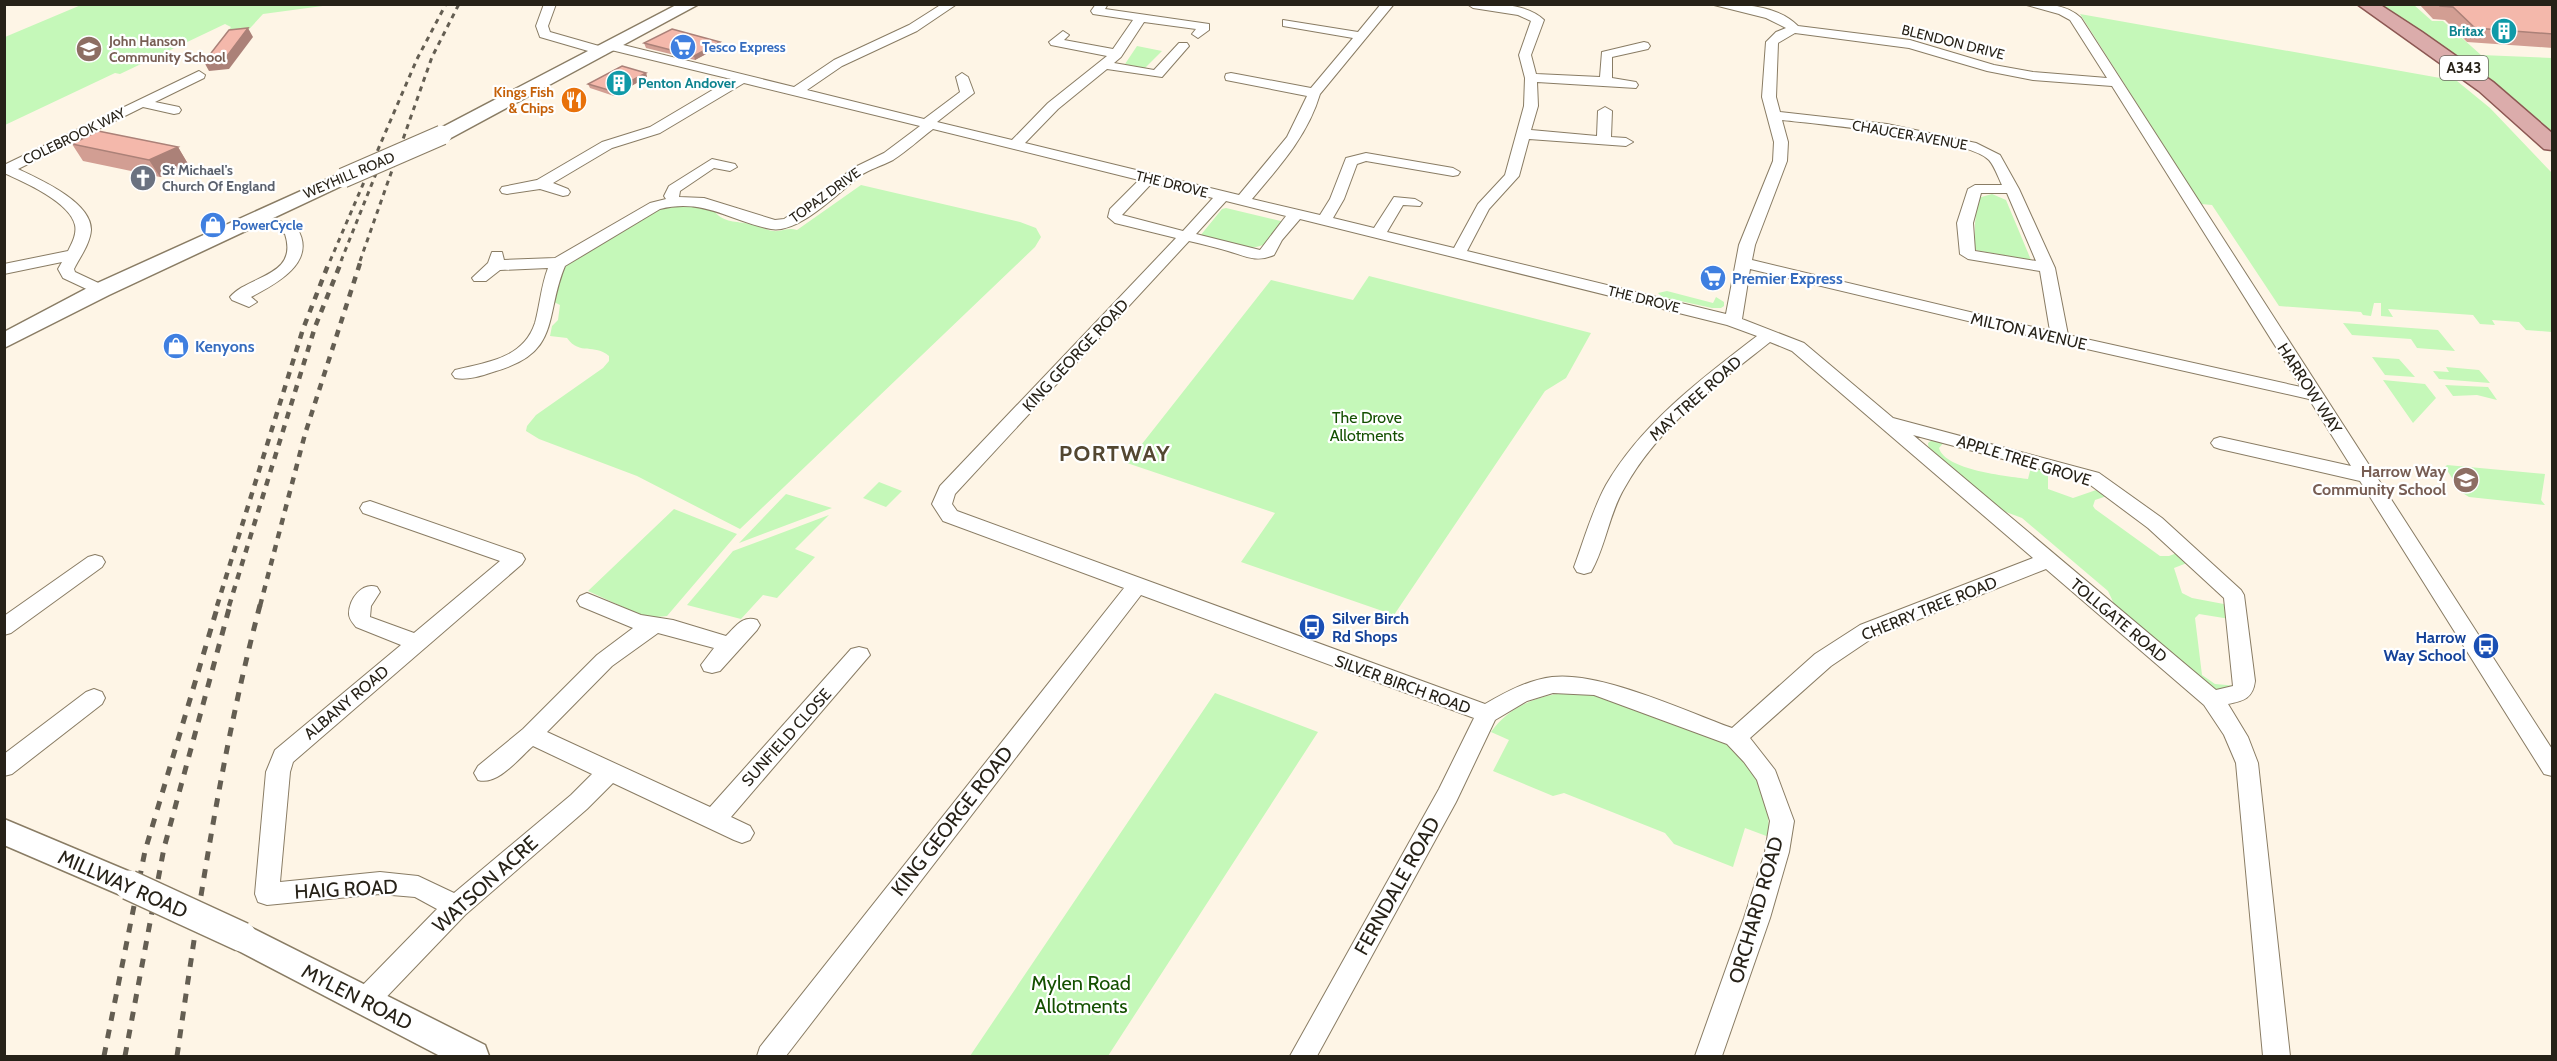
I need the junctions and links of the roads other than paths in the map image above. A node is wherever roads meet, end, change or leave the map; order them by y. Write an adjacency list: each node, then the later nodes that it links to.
1 (550, 4): 18 (street, THE DROVE)
2 (691, 4): 18 (main road, WEYHILL ROAD)
3 (951, 4): 29 (street)
4 (1388, 4): 14 (street)
5 (1473, 4): 24 (street)
6 (1716, 4): 13 (street, BLENDON DRIVE)
7 (2029, 4): 27 (street, HARROW WAY)
8 (2366, 4): 39 (main road, A343)
9 (1096, 11): 10 (street)
10 (1140, 18): 12 (street); 19 (street)
11 (1287, 23): 14 (street)
12 (1204, 28)
13 (1794, 29): 27 (street, BLENDON DRIVE); 34 (street)
14 (1360, 36): 30 (street)
15 (1054, 40): 19 (street)
16 (1184, 46): 20 (street)
17 (1644, 46): 26 (street)
18 (607, 49): 25 (street, THE DROVE); 56 (main road, WEYHILL ROAD, bridge)
19 (1117, 54): 20 (street)
20 (1107, 65): 40 (street)
21 (199, 75): 31 (street, COLEBROOK WAY)
22 (962, 77): 35 (street, TOPAZ DRIVE)
23 (1231, 77): 30 (street)
24 (1531, 78): 26 (street); 36 (street)
25 (741, 79): 29 (street, THE DROVE); 47 (street)
26 (1605, 81): 28 (street)
27 (2117, 83): 74 (street, HARROW WAY)
28 (1631, 85)
29 (795, 92): 35 (street, THE DROVE)
30 (1314, 93): 53 (street)
31 (141, 103): 32 (street, COLEBROOK WAY); 44 (street, COLEBROOK WAY)
32 (174, 110)
33 (1605, 111): 37 (street)
34 (1773, 116): 48 (street, CHAUCER AVENUE); 63 (street)
35 (928, 125): 40 (street, THE DROVE); 52 (street, TOPAZ DRIVE)
36 (1524, 134): 37 (street); 60 (street)
37 (1604, 140): 38 (street)
38 (1626, 142)
39 (2553, 144)
40 (1014, 146): 46 (street, THE DROVE)
41 (697, 159): 42 (street)
42 (712, 163): 43 (street); 52 (street)
43 (730, 167)
44 (6, 168): 61 (street, COLEBROOK WAY)
45 (1453, 172): 57 (street)
46 (1149, 178): 51 (street, THE DROVE); 59 (street)
47 (541, 184): 49 (street); 50 (street)
48 (2012, 189): 64 (street, CHAUCER AVENUE); 64 (street)
49 (507, 190)
50 (563, 192)
51 (1222, 196): 53 (street, THE DROVE); 59 (street, KING GEORGE ROAD)
52 (675, 201): 62 (street, TOPAZ DRIVE)
53 (1242, 201): 55 (street, THE DROVE)
54 (1415, 203): 58 (street)
55 (1296, 214): 57 (street, THE DROVE); 59 (street)
56 (257, 216): 67 (main road, WEYHILL ROAD); 68 (street)
57 (1324, 220): 58 (street, THE DROVE)
58 (1377, 235): 60 (street, THE DROVE)
59 (1186, 236): 84 (street, KING GEORGE ROAD)
60 (1458, 254): 69 (street, THE DROVE)
61 (73, 255): 65 (street); 67 (street, COLEBROOK WAY)
62 (558, 263): 66 (street); 73 (street)
63 (1746, 264): 69 (street); 71 (street, MILTON AVENUE)
64 (2047, 268): 71 (street, CHAUCER AVENUE)
65 (4, 269)
66 (480, 278)
67 (101, 290): 72 (main road, WEYHILL ROAD)
68 (249, 302)
69 (1733, 321): 70 (street, TOLLGATE ROAD)
70 (1770, 334): 75 (street, TOLLGATE ROAD); 83 (street, MAY TREE ROAD)
71 (2060, 338): 74 (street, MILTON AVENUE)
72 (4, 341)
73 (461, 374)
74 (2314, 395): 79 (street, HARROW WAY)
75 (1886, 422): 76 (street, APPLE TREE GROVE); 78 (street, TOLLGATE ROAD)
76 (1934, 433): 78 (street); 96 (street, APPLE TREE GROVE)
77 (2220, 443): 79 (street)
78 (1913, 445): 81 (street, TOLLGATE ROAD)
79 (2367, 476): 101 (street, HARROW WAY)
80 (370, 508): 91 (street, ALBANY ROAD)
81 (2048, 560): 96 (street, TOLLGATE ROAD); 99 (street, CHERRY TREE ROAD)
82 (95, 562): 90 (street)
83 (1584, 567)
84 (1136, 587): 87 (street, KING GEORGE ROAD); 112 (street, KING GEORGE ROAD)
85 (370, 592): 91 (street)
86 (587, 601): 89 (street)
87 (1207, 612): 97 (street, SILVER BIRCH ROAD)
88 (750, 625): 92 (street)
89 (654, 626): 92 (street); 98 (street)
90 (4, 627)
91 (416, 642): 107 (street, ALBANY ROAD)
92 (730, 645): 94 (street)
93 (859, 655): 104 (street, SUNFIELD CLOSE)
94 (712, 665)
95 (95, 699): 100 (street)
96 (2212, 699): 115 (street, TOLLGATE ROAD)
97 (1486, 714): 99 (street, SILVER BIRCH ROAD); 113 (street, FERNDALE ROAD)
98 (531, 735): 102 (street); 103 (street)
99 (1735, 738): 114 (street, ORCHARD ROAD)
100 (4, 767)
101 (2553, 767)
102 (610, 771): 104 (street); 108 (street, WATSON ACRE)
103 (486, 773)
104 (712, 820): 106 (street)
105 (4, 831): 109 (street, MILLWAY ROAD, bridge)
106 (742, 833)
107 (267, 894): 108 (street, HAIG ROAD)
108 (456, 907): 110 (street, WATSON ACRE)
109 (242, 937): 110 (street, MYLEN ROAD)
110 (364, 1002): 111 (street, MYLEN ROAD)
111 (473, 1056)
112 (770, 1056)
113 (1302, 1056)
114 (1709, 1056)
115 (2277, 1056)

